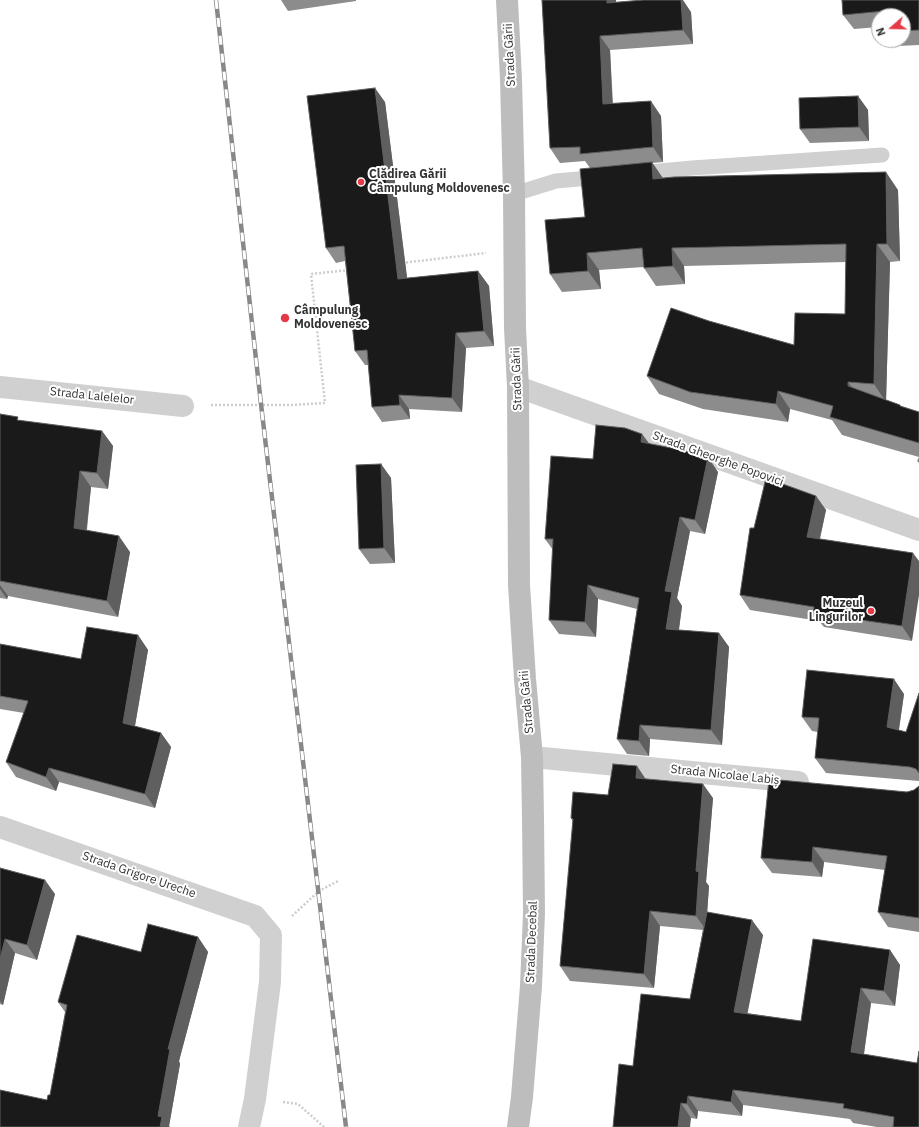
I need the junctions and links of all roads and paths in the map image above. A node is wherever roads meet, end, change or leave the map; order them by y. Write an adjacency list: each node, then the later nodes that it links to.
1 (507, 0): 3 (street, Strada Gării)
2 (882, 155): 3 (lane)
3 (514, 194): 4 (street, Strada Gării)
4 (514, 250): 5 (path); 8 (street, Strada Gării)
5 (397, 264)
6 (350, 270): 9 (path)
7 (0, 387): 9 (street, Strada Lalelelor)
8 (518, 388): 10 (street, Strada Gheorghe Popovici); 11 (street, Strada Gării)
9 (183, 406)
10 (919, 530)
11 (532, 757): 12 (street, Strada Nicolae Labiș); 19 (street, Strada Decebal)
12 (816, 784)
13 (0, 827): 15 (street, Strada Grigore Ureche)
14 (338, 881): 15 (path)
15 (271, 935): 16 (street)
16 (255, 1099): 17 (street); 18 (path)
17 (248, 1127)
18 (324, 1127)
19 (518, 1127)

